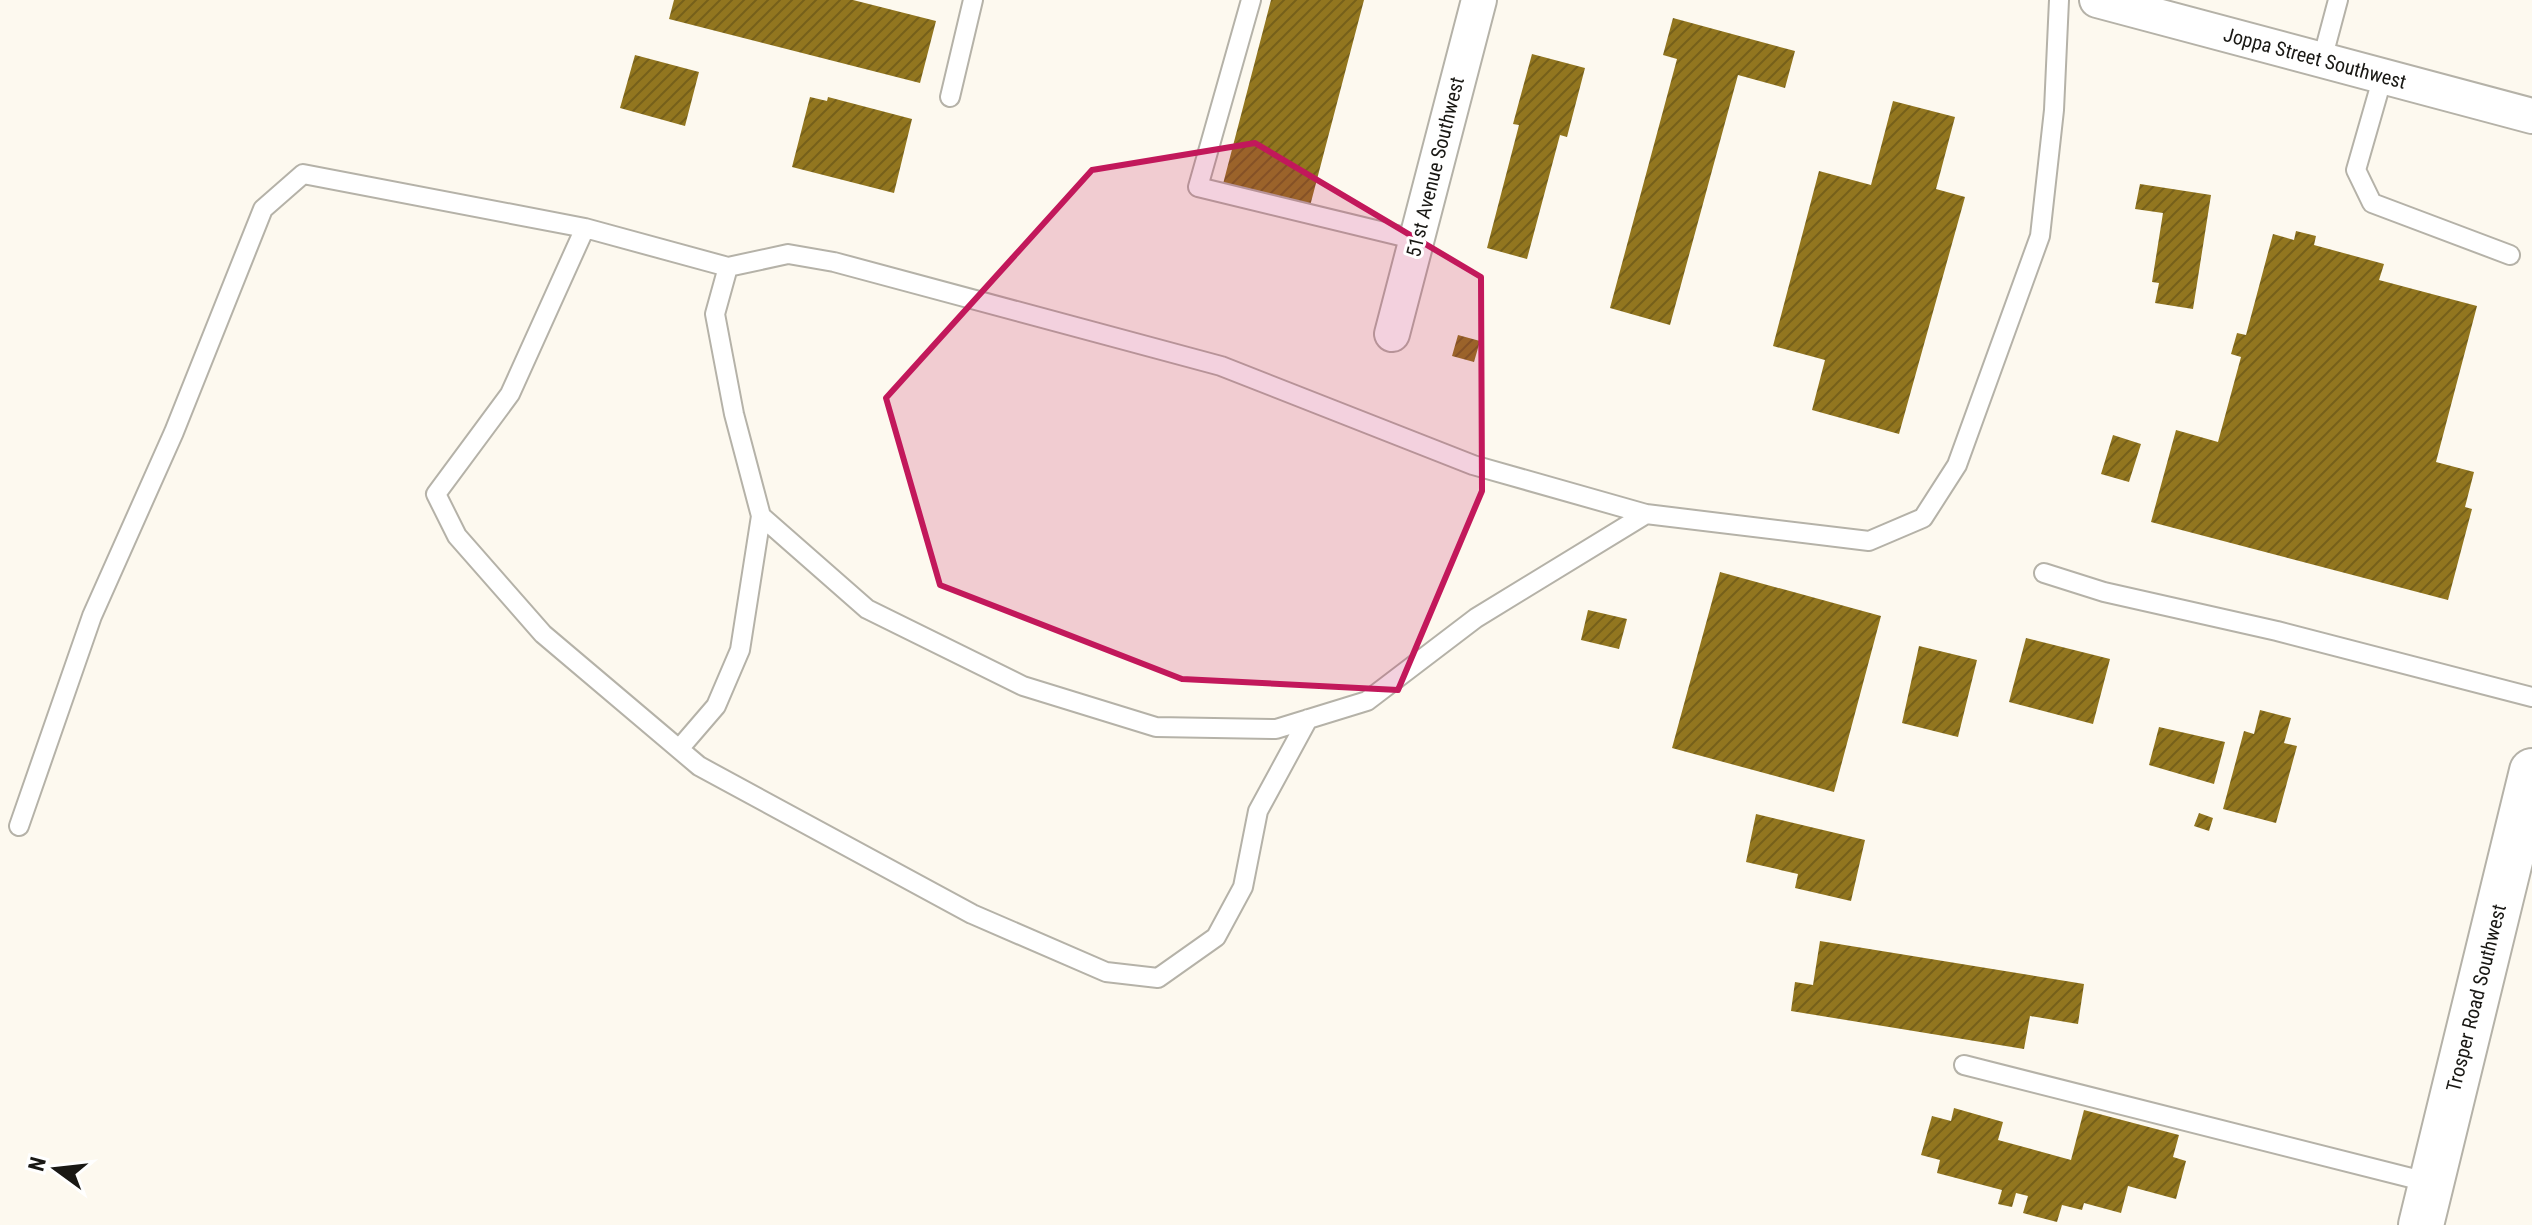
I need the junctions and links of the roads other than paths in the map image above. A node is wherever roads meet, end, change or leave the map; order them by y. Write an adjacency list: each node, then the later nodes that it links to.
1 (973, 0): 9 (lane)
2 (1251, 0): 12 (lane)
3 (1479, 0): 12 (street, 51st Avenue Southwest)
4 (2059, 0): 16 (lane)
5 (2097, 0): 7 (street, Joppa Street Southwest)
6 (2338, 0): 7 (lane)
7 (2322, 60): 8 (street, Joppa Street Southwest)
8 (2383, 76): 10 (street, Joppa Street Southwest); 13 (lane)
9 (950, 97)
10 (2532, 116)
11 (585, 228): 14 (lane); 21 (lane); 23 (lane)
12 (1417, 240): 15 (street, 51st Avenue Southwest)
13 (2510, 255)
14 (728, 267): 16 (lane); 17 (lane)
15 (1392, 334)
16 (1646, 514): 20 (lane)
17 (761, 516): 20 (lane); 21 (lane)
18 (2044, 573): 19 (lane)
19 (2532, 697)
20 (1308, 719): 21 (lane)
21 (679, 749)
22 (2532, 771): 25 (street, Trosper Road Southwest)
23 (19, 826)
24 (1964, 1065): 25 (lane)
25 (2431, 1183): 26 (street, Trosper Road Southwest)
26 (2421, 1225)

